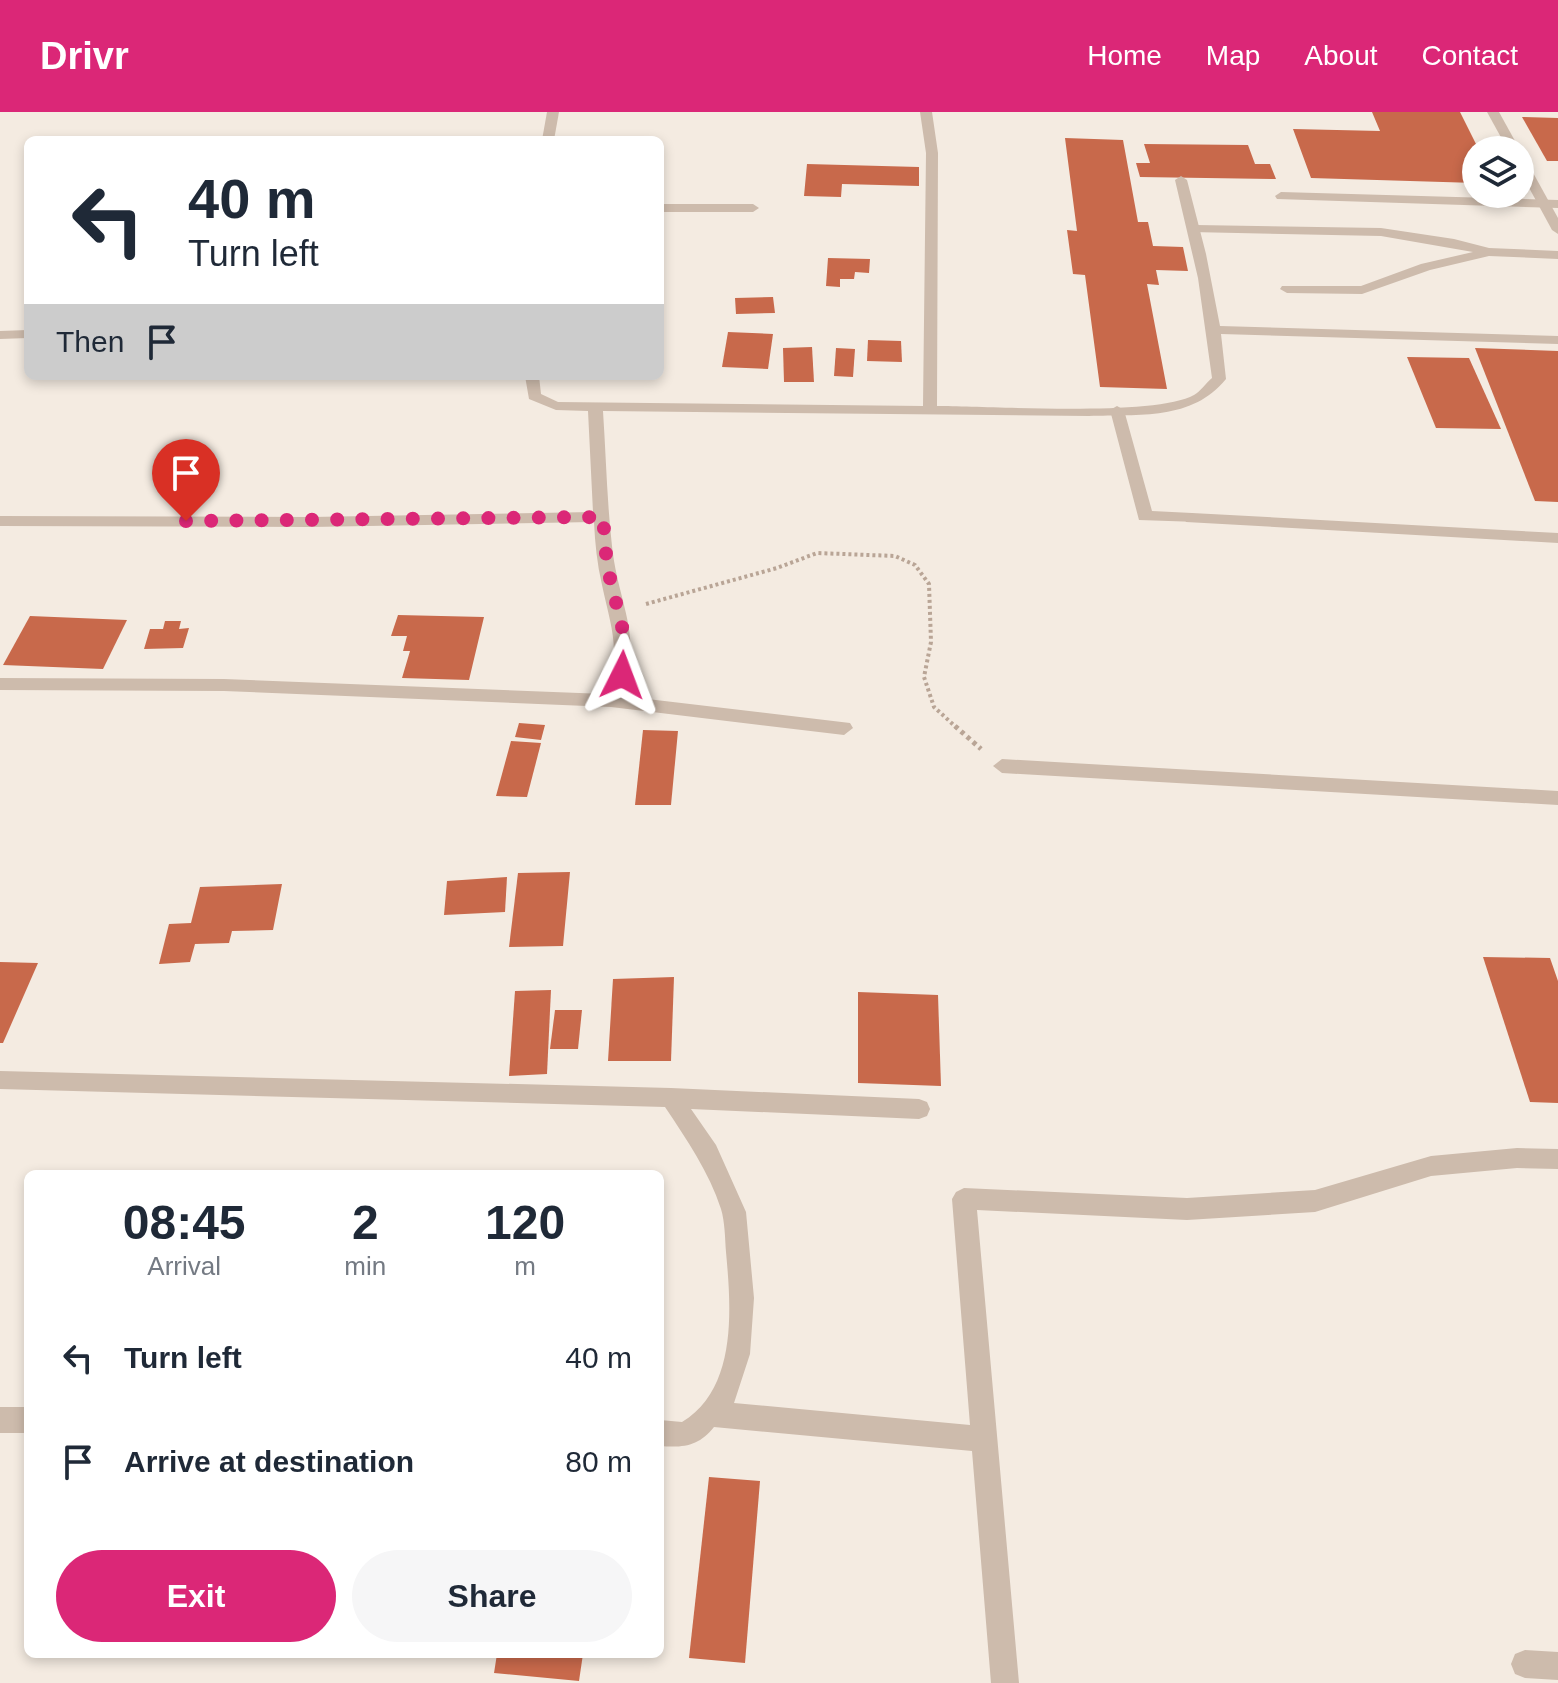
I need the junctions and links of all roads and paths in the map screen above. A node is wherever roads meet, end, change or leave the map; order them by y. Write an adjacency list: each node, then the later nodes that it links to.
1 (553, 112): 4 (street)
2 (926, 112): 23 (street)
3 (1493, 112): 5 (street)
4 (549, 136)
5 (1506, 136)
6 (1181, 180): 12 (street)
7 (1534, 180): 9 (street)
8 (1281, 196): 9 (street)
9 (1551, 204): 13 (street)
10 (664, 208): 11 (street)
11 (753, 208)
12 (1196, 229): 14 (street); 17 (street)
13 (1558, 230)
14 (1489, 252): 15 (street); 16 (street)
15 (1558, 255)
16 (1287, 289)
17 (1215, 330): 20 (street); 24 (street)
18 (24, 334): 19 (street)
19 (0, 335)
20 (1558, 340)
21 (532, 380): 22 (street)
22 (595, 407): 23 (street); 25 (street)
23 (930, 410): 24 (street)
24 (1117, 410): 27 (street)
25 (603, 517): 26 (street); 28 (street)
26 (0, 521)
27 (1558, 538)
28 (618, 612): 30 (street); 32 (path)
29 (0, 684): 30 (street)
30 (611, 701): 31 (street)
31 (844, 728)
32 (1002, 766): 33 (street)
33 (1558, 798)
34 (0, 1080): 35 (street)
35 (671, 1098): 36 (street); 38 (street)
36 (919, 1109)
37 (1558, 1159): 42 (street)
38 (710, 1414): 41 (street); 42 (street)
39 (0, 1420): 40 (street)
40 (24, 1420)
41 (664, 1433)
42 (986, 1439): 45 (street)
43 (1525, 1664): 44 (street)
44 (1558, 1666)
45 (1005, 1683)

